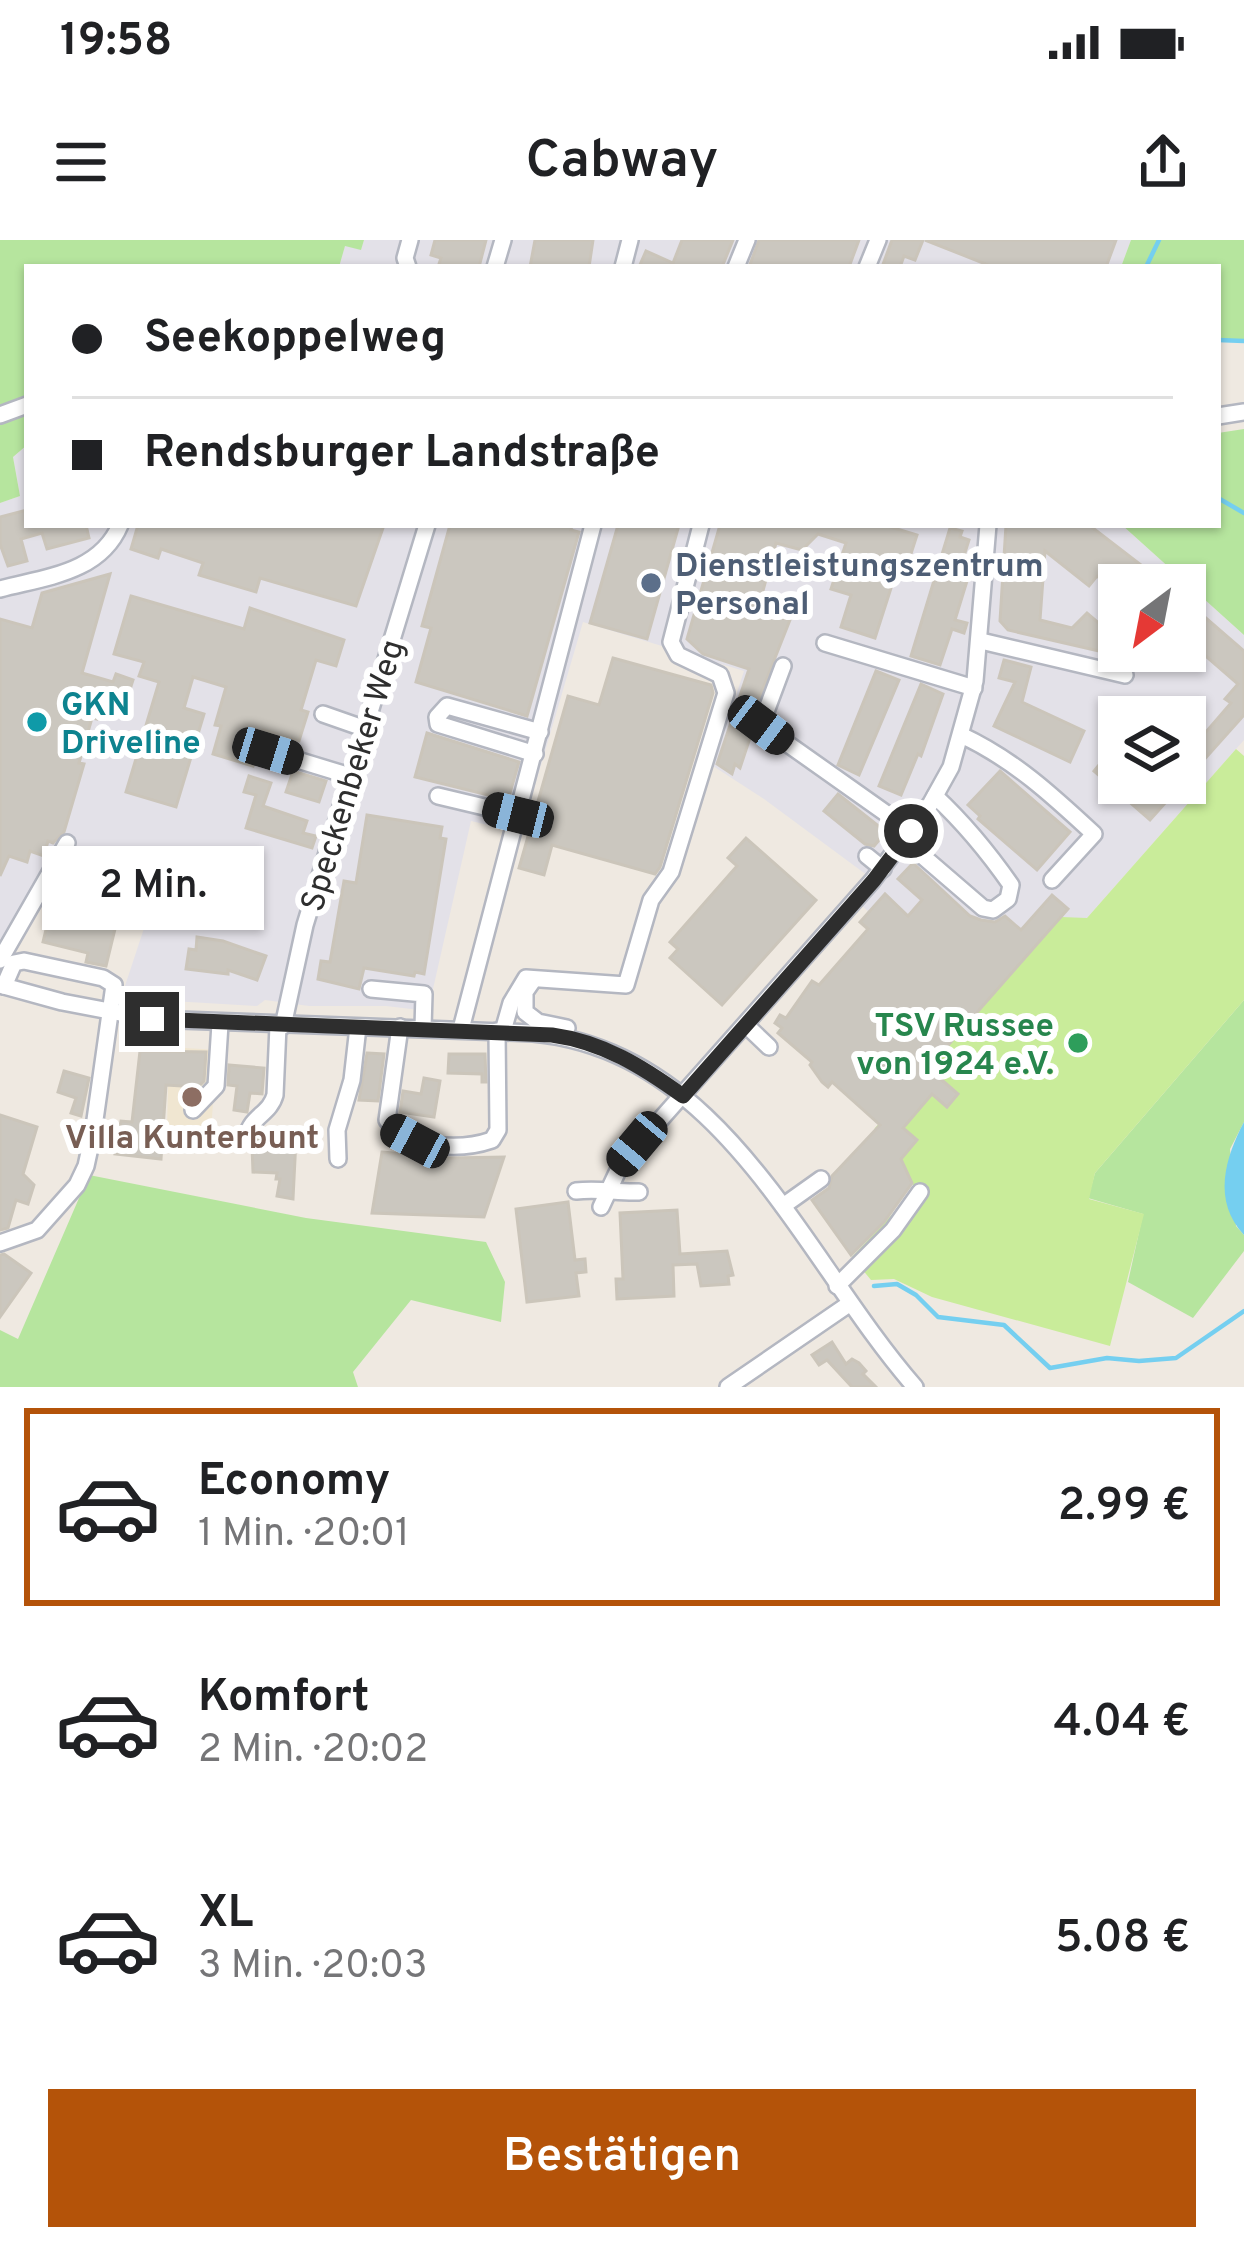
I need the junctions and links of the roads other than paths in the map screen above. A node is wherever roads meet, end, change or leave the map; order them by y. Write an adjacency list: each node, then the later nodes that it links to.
1 (119, 528): 6 (street)
2 (426, 528): 13 (street, Speckenbeker Weg)
3 (592, 528): 14 (street)
4 (700, 528): 28 (street)
5 (988, 528): 7 (street)
6 (0, 589)
7 (981, 640): 10 (street); 11 (street)
8 (826, 643): 11 (street)
9 (783, 666): 22 (street)
10 (1125, 675)
11 (974, 688): 15 (street)
12 (323, 714): 13 (street)
13 (363, 728): 18 (street, Speckenbeker Weg)
14 (540, 732): 17 (street); 17 (street)
15 (961, 735): 20 (street); 26 (street)
16 (268, 751): 18 (street)
17 (535, 754): 21 (street)
18 (350, 776): 34 (street, Speckenbeker Weg)
19 (438, 796): 21 (street)
20 (935, 796): 22 (street); 22 (street)
21 (518, 815): 38 (street)
22 (908, 836): 25 (street)
23 (67, 843): 27 (street)
24 (867, 856): 25 (street)
25 (883, 868): 33 (street)
26 (1052, 880)
27 (0, 960)
28 (530, 978): 39 (street); 41 (street)
29 (2, 985): 31 (street); 31 (street)
30 (371, 988): 37 (street)
31 (110, 1012): 32 (street); 53 (street)
32 (220, 1024): 34 (street); 43 (street)
33 (746, 1025): 40 (street); 42 (street)
34 (280, 1026): 35 (street); 44 (street, Speckenbeker Weg)
35 (358, 1027): 36 (street); 45 (street)
36 (400, 1027): 37 (street); 39 (street)
37 (422, 1028): 38 (street)
38 (461, 1028): 39 (street)
39 (500, 1031): 41 (street)
40 (769, 1047)
41 (606, 1049): 42 (street)
42 (683, 1096): 47 (street); 51 (street)
43 (193, 1110)
44 (247, 1136)
45 (338, 1159)
46 (821, 1179): 51 (street)
47 (608, 1187): 48 (street); 49 (street); 52 (street)
48 (576, 1191)
49 (639, 1192)
50 (920, 1192): 54 (street)
51 (782, 1206): 54 (street)
52 (601, 1207)
53 (0, 1243)
54 (837, 1286): 55 (street)
55 (849, 1304): 56 (street); 57 (street)
56 (728, 1387)
57 (915, 1387)

